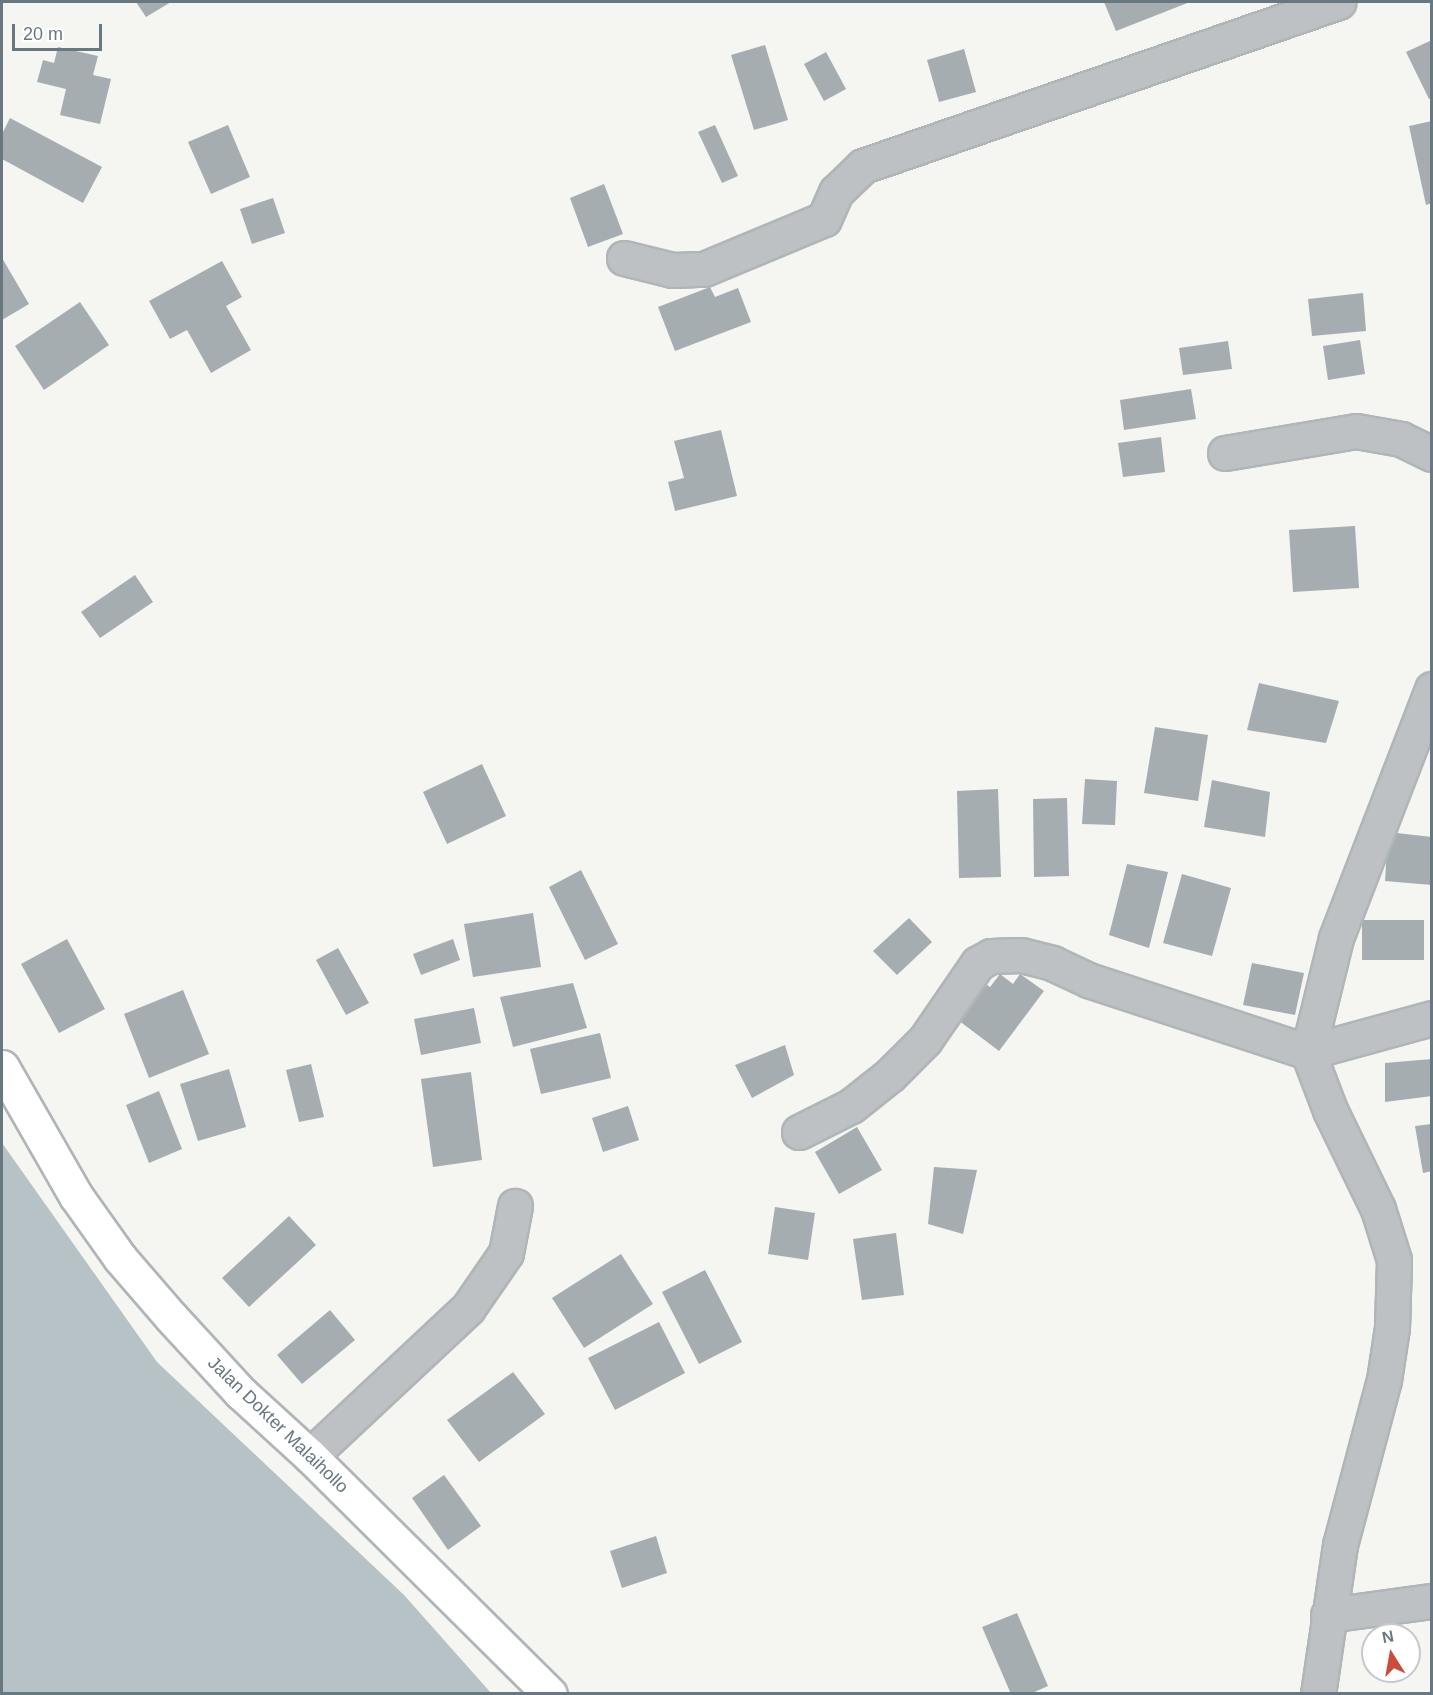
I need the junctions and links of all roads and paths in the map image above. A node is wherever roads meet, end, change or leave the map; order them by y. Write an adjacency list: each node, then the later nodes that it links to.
1 (1338, 2): 2 (street)
2 (624, 258)
3 (1225, 453): 4 (street)
4 (1431, 454)
5 (1431, 689): 7 (street)
6 (1431, 1018): 7 (street)
7 (1308, 1052): 9 (street); 13 (street)
8 (2, 1067): 11 (main road, Jalan Dokter Malaihollo)
9 (799, 1132)
10 (515, 1206): 11 (street)
11 (310, 1456): 14 (main road, Jalan Dokter Malaihollo)
12 (1431, 1601): 13 (street)
13 (1328, 1615): 15 (street)
14 (550, 1694)
15 (1318, 1694)

